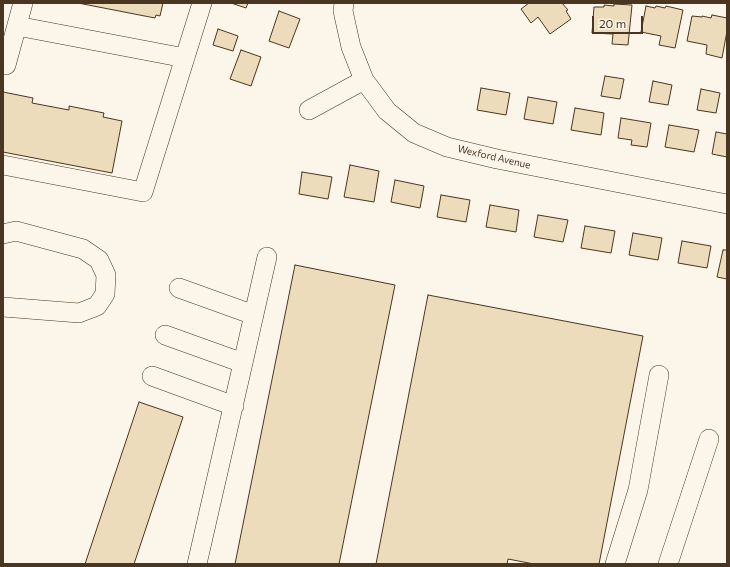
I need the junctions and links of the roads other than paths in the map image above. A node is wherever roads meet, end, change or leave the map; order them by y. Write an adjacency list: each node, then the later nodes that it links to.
1 (23, 3): 4 (street)
2 (202, 3): 5 (street)
3 (344, 3): 7 (street, Wexford Avenue)
4 (17, 26): 5 (street); 6 (street)
5 (185, 58): 9 (street)
6 (3, 64)
7 (364, 80): 8 (street); 10 (street, Wexford Avenue)
8 (309, 110)
9 (3, 165)
10 (727, 204)
11 (3, 234): 14 (street)
12 (266, 257): 15 (street)
13 (179, 288): 15 (street)
14 (3, 307)
15 (254, 314): 17 (street)
16 (165, 335): 17 (street)
17 (244, 363): 20 (street)
18 (659, 375): 23 (street)
19 (152, 376): 20 (street)
20 (234, 406): 22 (street)
21 (709, 439): 24 (street)
22 (197, 564)
23 (614, 564)
24 (668, 564)

